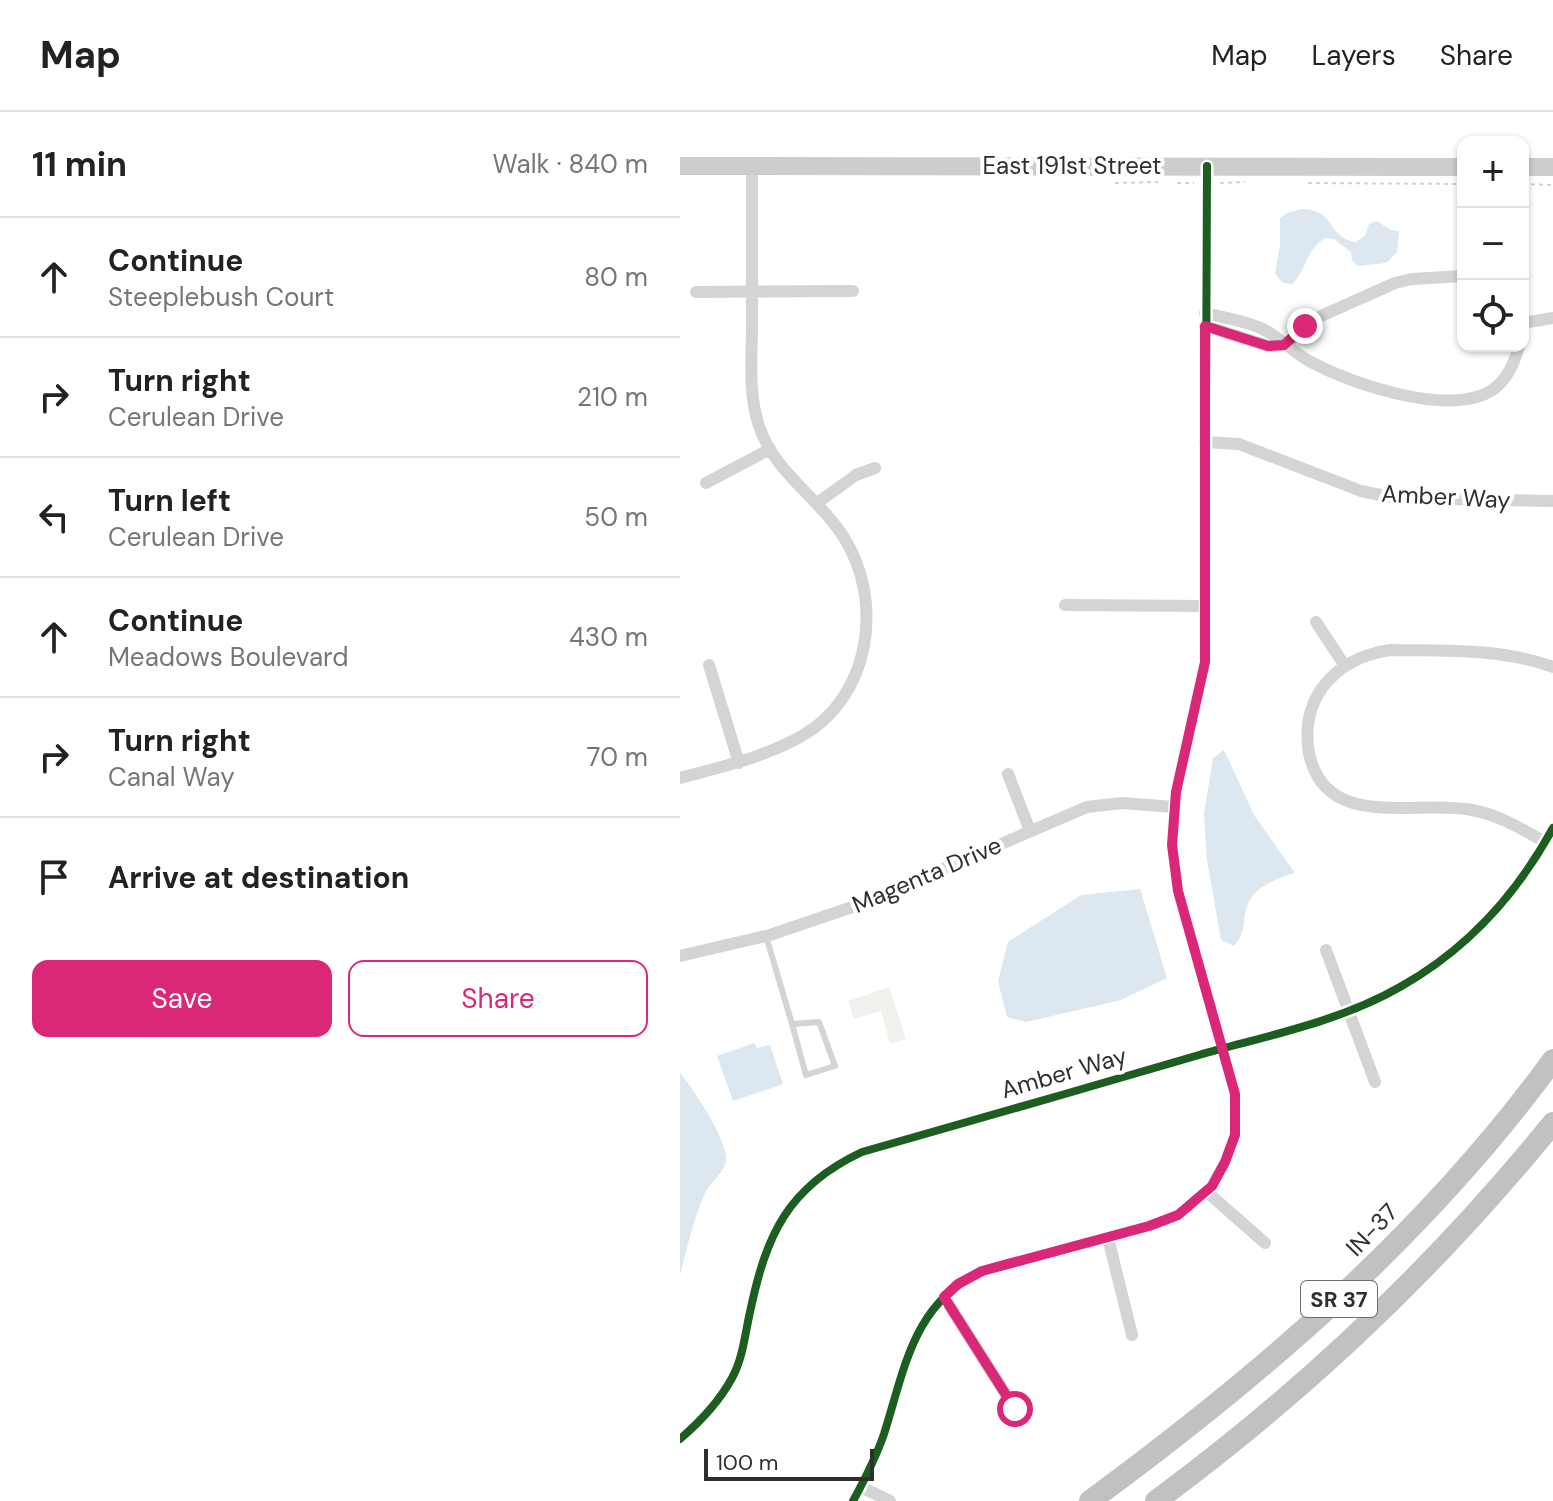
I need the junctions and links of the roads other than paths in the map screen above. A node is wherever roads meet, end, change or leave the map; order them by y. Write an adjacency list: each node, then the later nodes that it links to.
1 (680, 166): 2 (street, East 191st Street)
2 (752, 166): 6 (street, East 191st Street); 8 (street)
3 (1457, 167): 6 (street, East 191st Street)
4 (1529, 167): 5 (street)
5 (1553, 167)
6 (1207, 174): 12 (street)
7 (1457, 276): 14 (street)
8 (752, 291): 9 (street); 10 (street); 17 (street)
9 (853, 291)
10 (696, 292)
11 (1553, 318): 13 (street)
12 (1205, 320): 14 (street); 16 (street)
13 (1529, 322)
14 (1284, 345): 15 (street)
15 (1517, 352)
16 (1205, 442): 20 (street, Amber Way); 23 (street)
17 (770, 449): 19 (street); 21 (street)
18 (875, 468): 21 (street)
19 (706, 483)
20 (1553, 501)
21 (817, 503): 28 (street)
22 (1065, 605): 23 (street)
23 (1205, 606): 31 (street)
24 (1316, 622): 26 (street)
25 (709, 665): 28 (street)
26 (1345, 666): 27 (street); 34 (street)
27 (1553, 667)
28 (739, 763): 30 (street)
29 (1008, 774): 33 (street)
30 (680, 778)
31 (1174, 807): 33 (street, Magenta Drive); 40 (street)
32 (1553, 828): 34 (street, Amber Way)
33 (1030, 831): 35 (street, Magenta Drive)
34 (1545, 842): 38 (street, Amber Way)
35 (766, 936): 37 (street, Magenta Drive); 39 (lane)
36 (1326, 950): 38 (street)
37 (680, 956)
38 (1348, 1010): 40 (street, Amber Way); 42 (street)
39 (792, 1024): 39 (lane)
40 (1222, 1049): 44 (street); 50 (street, Amber Way)
41 (1553, 1060): 54 (highway, IN-37 / SR 37)
42 (1375, 1082)
43 (1553, 1123): 55 (highway, SR 37)
44 (1207, 1192): 45 (street); 46 (street)
45 (1108, 1238): 47 (street); 48 (street)
46 (1265, 1243)
47 (944, 1297): 49 (street); 51 (street)
48 (1132, 1335)
49 (1015, 1409)
50 (680, 1439)
51 (861, 1487): 52 (street); 53 (street)
52 (853, 1501)
53 (890, 1501)
54 (1090, 1501)
55 (1156, 1501)

